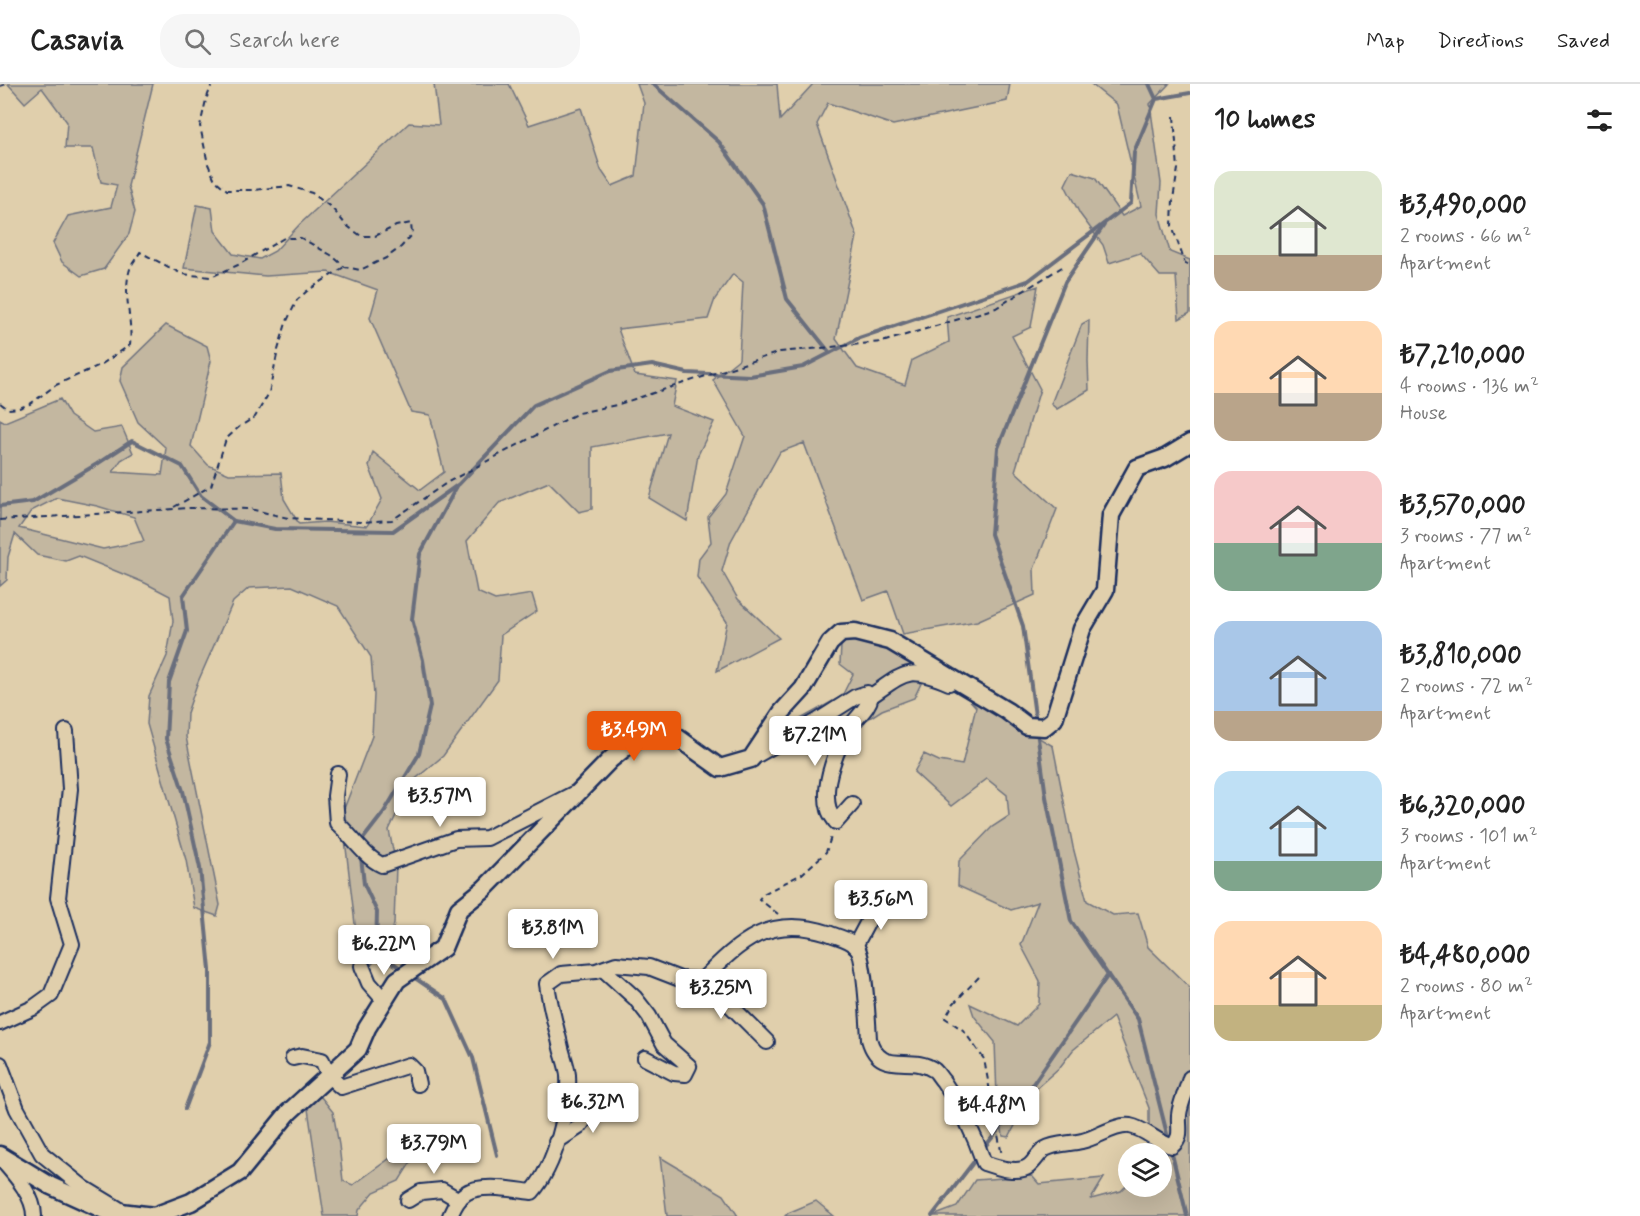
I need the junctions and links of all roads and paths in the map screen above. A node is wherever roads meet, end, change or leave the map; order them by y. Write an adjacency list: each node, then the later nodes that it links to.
1 (7, 84): 3 (path)
2 (212, 84): 6 (path)
3 (0, 86)
4 (1174, 116): 5 (path)
5 (1190, 265)
6 (345, 267): 8 (path); 10 (path)
7 (1062, 267): 10 (path)
8 (0, 403)
9 (1190, 443): 12 (street)
10 (171, 509): 11 (path)
11 (0, 520)
12 (960, 682): 13 (street); 15 (street)
13 (871, 696): 15 (street); 19 (street)
14 (66, 730): 28 (street)
15 (751, 759): 17 (street)
16 (338, 774): 17 (street)
17 (580, 790): 27 (street)
18 (852, 804): 19 (street)
19 (836, 822): 21 (path)
20 (879, 901): 22 (street)
21 (790, 928): 22 (street); 26 (street)
22 (855, 946): 39 (street)
23 (362, 966): 27 (street)
24 (603, 969): 26 (street); 31 (street); 37 (street)
25 (979, 978): 39 (path)
26 (689, 979): 29 (street)
27 (384, 1000): 33 (street)
28 (0, 1023)
29 (767, 1042)
30 (292, 1058): 33 (street)
31 (645, 1058)
32 (0, 1064): 42 (street)
33 (329, 1076): 35 (street); 42 (street)
34 (1190, 1078): 39 (street)
35 (418, 1084)
36 (601, 1097): 37 (street)
37 (556, 1142): 41 (street)
38 (0, 1156): 42 (street); 43 (street)
39 (1010, 1169)
40 (408, 1200): 41 (street)
41 (459, 1200): 44 (street)
42 (124, 1212)
43 (34, 1216)
44 (450, 1216)

